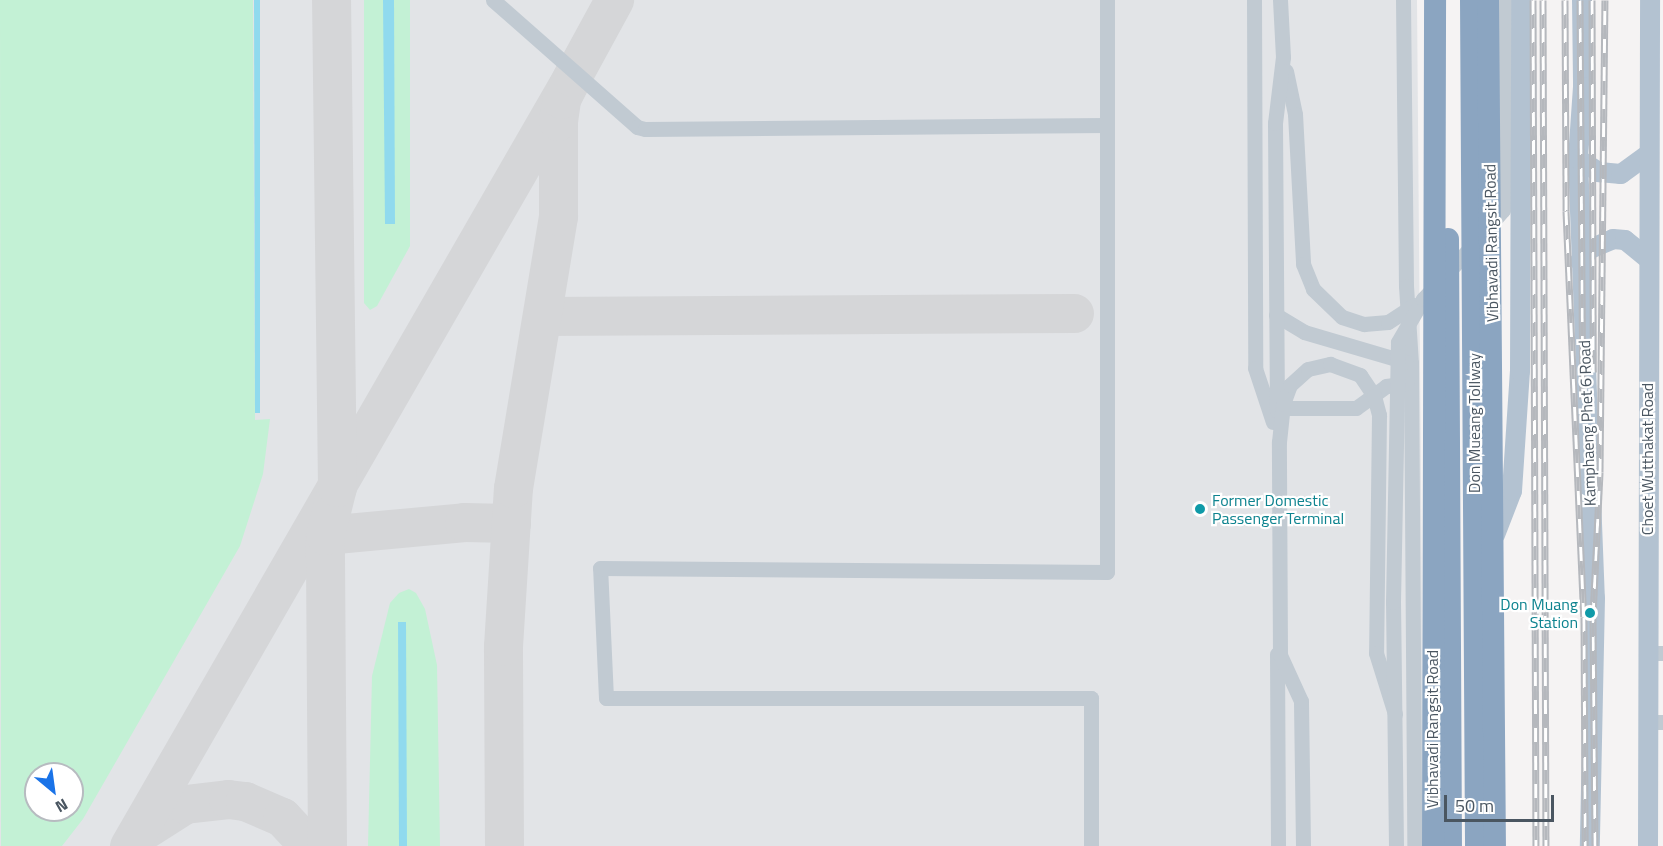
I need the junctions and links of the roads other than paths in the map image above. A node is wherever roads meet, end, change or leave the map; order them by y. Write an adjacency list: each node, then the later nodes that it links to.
1 (493, 0): 15 (lane)
2 (1107, 0): 15 (lane)
3 (1254, 0): 26 (lane)
4 (1280, 0): 14 (lane)
5 (1403, 0): 22 (lane)
6 (1436, 0): 23 (highway, Vibhavadi Rangsit Road)
7 (1447, 0): 40 (highway, Don Mueang Tollway)
8 (1471, 0): 41 (highway, Don Mueang Tollway)
9 (1488, 0): 28 (highway, Vibhavadi Rangsit Road)
10 (1505, 0): 20 (lane)
11 (1521, 0): 28 (main road)
12 (1582, 0): 17 (main road, Kamphaeng Phet 6 Road)
13 (1650, 0): 16 (main road, Choet Wutthakat Road)
14 (1283, 57): 20 (lane); 21 (lane)
15 (1106, 125): 34 (lane)
16 (1649, 154): 17 (main road); 18 (main road, Choet Wutthakat Road)
17 (1578, 159): 19 (main road, Kamphaeng Phet 6 Road)
18 (1647, 258): 19 (main road); 27 (main road, Choet Wutthakat Road)
19 (1580, 261): 43 (main road, Kamphaeng Phet 6 Road)
20 (1423, 299): 30 (lane)
21 (1276, 315): 22 (lane); 25 (lane)
22 (1410, 363): 23 (lane); 24 (lane)
23 (1432, 371): 39 (highway, Vibhavadi Rangsit Road)
24 (1411, 383): 25 (lane); 38 (lane)
25 (1277, 408): 35 (lane)
26 (1279, 442): 30 (lane); 36 (lane)
27 (1655, 462): 29 (main road, Choet Wutthakat Road)
28 (1495, 536): 42 (highway, Vibhavadi Rangsit Road)
29 (1655, 653): 31 (main road, Choet Wutthakat Road)
30 (1395, 714): 37 (lane)
31 (1655, 722): 32 (main road, Choet Wutthakat Road)
32 (1655, 758): 33 (main road, Choet Wutthakat Road)
33 (1656, 817): 44 (main road, Choet Wutthakat Road)
34 (1091, 846)
35 (1278, 846)
36 (1304, 846)
37 (1396, 846)
38 (1413, 846)
39 (1433, 846)
40 (1451, 846)
41 (1476, 846)
42 (1495, 846)
43 (1590, 846)
44 (1648, 846)

